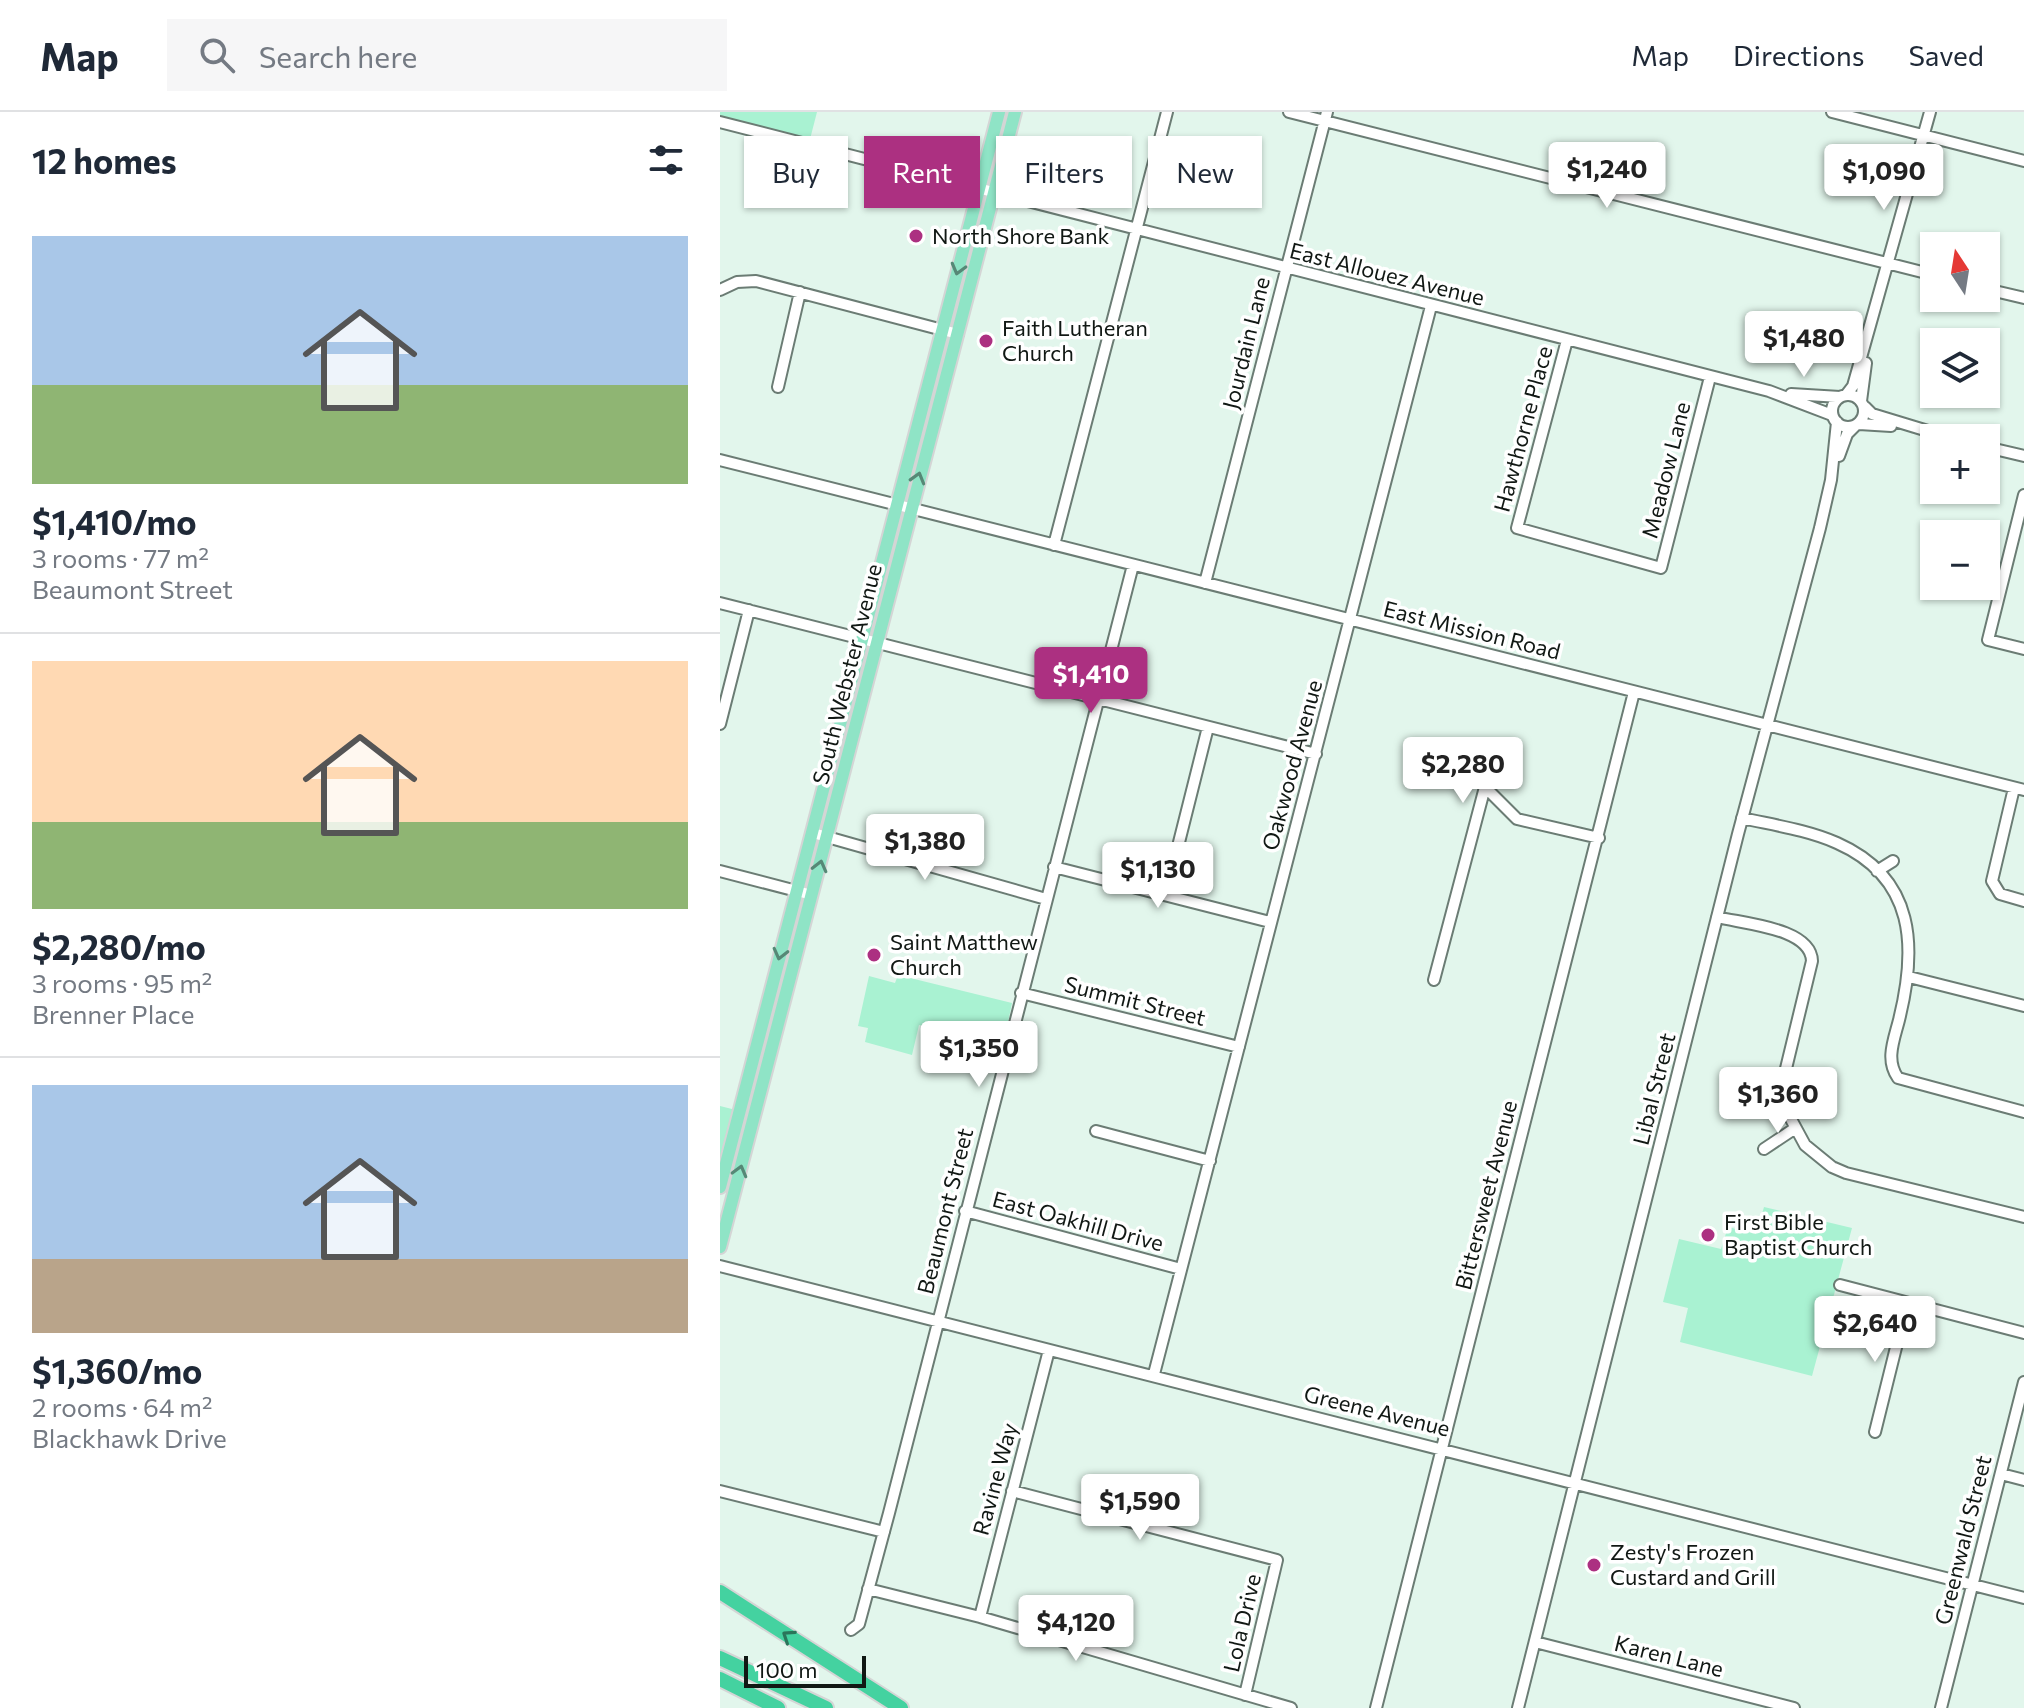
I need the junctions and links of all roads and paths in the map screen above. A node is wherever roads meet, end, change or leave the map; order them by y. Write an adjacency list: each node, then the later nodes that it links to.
1 (999, 112): 12 (main road, South Webster Avenue)
2 (1015, 112): 14 (main road, South Webster Avenue)
3 (1167, 112): 16 (street)
4 (1289, 112): 7 (street)
5 (1832, 112): 10 (street)
6 (1930, 112): 10 (street)
7 (1326, 116): 17 (street); 18 (street, Jourdain Lane)
8 (720, 122): 9 (street, East Allouez Avenue)
9 (770, 136)
10 (1923, 136): 11 (street); 17 (street)
11 (2024, 161)
12 (980, 183)
13 (980, 192): 14 (street, East Allouez Avenue)
14 (994, 195): 16 (street, East Allouez Avenue); 27 (main road, South Webster Avenue)
15 (974, 208): 26 (main road, South Webster Avenue, one-way to 26)
16 (1136, 230): 18 (street, East Allouez Avenue); 46 (street)
17 (1888, 263): 19 (street); 25 (street)
18 (1286, 269): 24 (street, East Allouez Avenue); 48 (street, Jourdain Lane)
19 (1920, 271)
20 (720, 290): 21 (street)
21 (800, 292): 26 (street); 30 (street)
22 (2000, 292): 23 (street)
23 (2024, 298)
24 (1431, 306): 28 (street, East Allouez Avenue); 51 (street, Oakwood Avenue)
25 (1873, 321): 32 (street); 33 (street)
26 (942, 330): 27 (street); 43 (main road, South Webster Avenue)
27 (958, 334): 44 (main road, South Webster Avenue, one-way to 27)
28 (1567, 340): 29 (street, East Allouez Avenue); 45 (street, Hawthorne Place)
29 (1710, 377): 31 (street, East Allouez Avenue); 45 (street, Meadow Lane)
30 (778, 387)
31 (1769, 391): 32 (street, East Allouez Avenue); 34 (street, East Allouez Avenue)
32 (1843, 396): 33 (street); 34 (street)
33 (1863, 404): 35 (street); 36 (street)
34 (1834, 419): 35 (street); 41 (street, Libal Street)
35 (1857, 425): 37 (street); 41 (street, Libal Street)
36 (1920, 429)
37 (1920, 432)
38 (2000, 450): 39 (street)
39 (2024, 456)
40 (720, 460): 43 (street, East Mission Road)
41 (1831, 480): 57 (street, Libal Street)
42 (2024, 495): 53 (street)
43 (896, 505): 44 (street, East Mission Road); 52 (main road, South Webster Avenue)
44 (910, 509): 46 (street, East Mission Road); 52 (main road, South Webster Avenue)
45 (1517, 528)
46 (1054, 545): 47 (street, East Mission Road)
47 (1133, 565): 48 (street, East Mission Road); 55 (street, Beaumont Street)
48 (1205, 583): 51 (street, East Mission Road)
49 (720, 603): 50 (street)
50 (749, 610): 52 (street); 56 (street)
51 (1352, 620): 54 (street, East Mission Road); 59 (street, Oakwood Avenue)
52 (868, 641): 55 (street); 62 (main road, South Webster Avenue); 63 (main road, South Webster Avenue)
53 (2024, 649)
54 (1634, 692): 57 (street, East Mission Road); 64 (street, Bittersweet Avenue)
55 (1098, 699): 58 (street); 66 (street, Beaumont Street)
56 (720, 724)
57 (1767, 725): 60 (street, East Mission Road); 61 (street, Libal Street)
58 (1208, 727): 59 (street); 70 (street)
59 (1316, 754): 75 (street, Oakwood Avenue)
60 (2019, 789): 73 (street)
61 (1742, 818): 68 (street); 74 (street, Libal Street)
62 (813, 833): 63 (street); 69 (main road, South Webster Avenue)
63 (827, 836): 71 (main road, South Webster Avenue, one-way to 63); 72 (street)
64 (1599, 838): 77 (street); 100 (street, Bittersweet Avenue)
65 (1893, 861): 68 (street)
66 (1054, 867): 70 (street); 72 (street, Beaumont Street)
67 (720, 871): 69 (street)
68 (1877, 871): 76 (street)
69 (797, 890): 71 (street); 86 (main road, South Webster Avenue, one-way to 86)
70 (1166, 894): 75 (street)
71 (812, 895): 89 (main road, South Webster Avenue, one-way to 71)
72 (1046, 899): 78 (street, Beaumont Street)
73 (2024, 901)
74 (1717, 917): 82 (street); 103 (street, Libal Street)
75 (1270, 922): 80 (street, Oakwood Avenue)
76 (1909, 977): 79 (street); 81 (street)
77 (1434, 980)
78 (1021, 993): 80 (street, Summit Street); 87 (street, Beaumont Street)
79 (2024, 1006)
80 (1239, 1047): 85 (street, Oakwood Avenue)
81 (2024, 1112)
82 (1794, 1129): 84 (street); 88 (street)
83 (1096, 1131): 85 (street)
84 (1764, 1149)
85 (1210, 1161): 91 (street, Oakwood Avenue)
86 (720, 1187)
87 (965, 1211): 91 (street, East Oakhill Drive); 94 (street, Beaumont Street)
88 (2024, 1217)
89 (720, 1247)
90 (720, 1266): 94 (street, Greene Avenue)
91 (1181, 1269): 97 (street, Oakwood Avenue)
92 (1840, 1285): 93 (street)
93 (1907, 1303): 95 (street); 99 (street)
94 (937, 1322): 96 (street, Greene Avenue); 106 (street, Beaumont Street)
95 (2024, 1333)
96 (1049, 1350): 97 (street, Greene Avenue); 105 (street, Ravine Way)
97 (1154, 1374): 100 (street, Greene Avenue)
98 (2024, 1382): 101 (street, Greenwald Street)
99 (1875, 1432)
100 (1442, 1449): 103 (street, Greene Avenue); 121 (street, Bittersweet Avenue)
101 (2001, 1474): 102 (street); 107 (street, Greenwald Street)
102 (2024, 1480)
103 (1575, 1484): 107 (street, Greene Avenue); 113 (street, Libal Street)
104 (720, 1491): 106 (street)
105 (1012, 1491): 111 (street, Ravine Way); 116 (street, Lola Drive)
106 (884, 1532): 108 (street, Beaumont Street)
107 (1972, 1585): 110 (street, Greene Avenue); 124 (street, Greenwald Street)
108 (868, 1589): 111 (street); 112 (street, Beaumont Street)
109 (720, 1592): 119 (highway, one-way to 109)
110 (2024, 1598)
111 (980, 1617): 116 (street)
112 (851, 1630)
113 (1535, 1642): 122 (street, Libal Street); 123 (street, Karen Lane)
114 (720, 1658): 118 (highway)
115 (720, 1679): 117 (highway)
116 (1245, 1695): 120 (street)
117 (778, 1708)
118 (826, 1708)
119 (901, 1708)
120 (1291, 1708)
121 (1376, 1708)
122 (1518, 1708)
123 (1794, 1708)
124 (1941, 1708)

